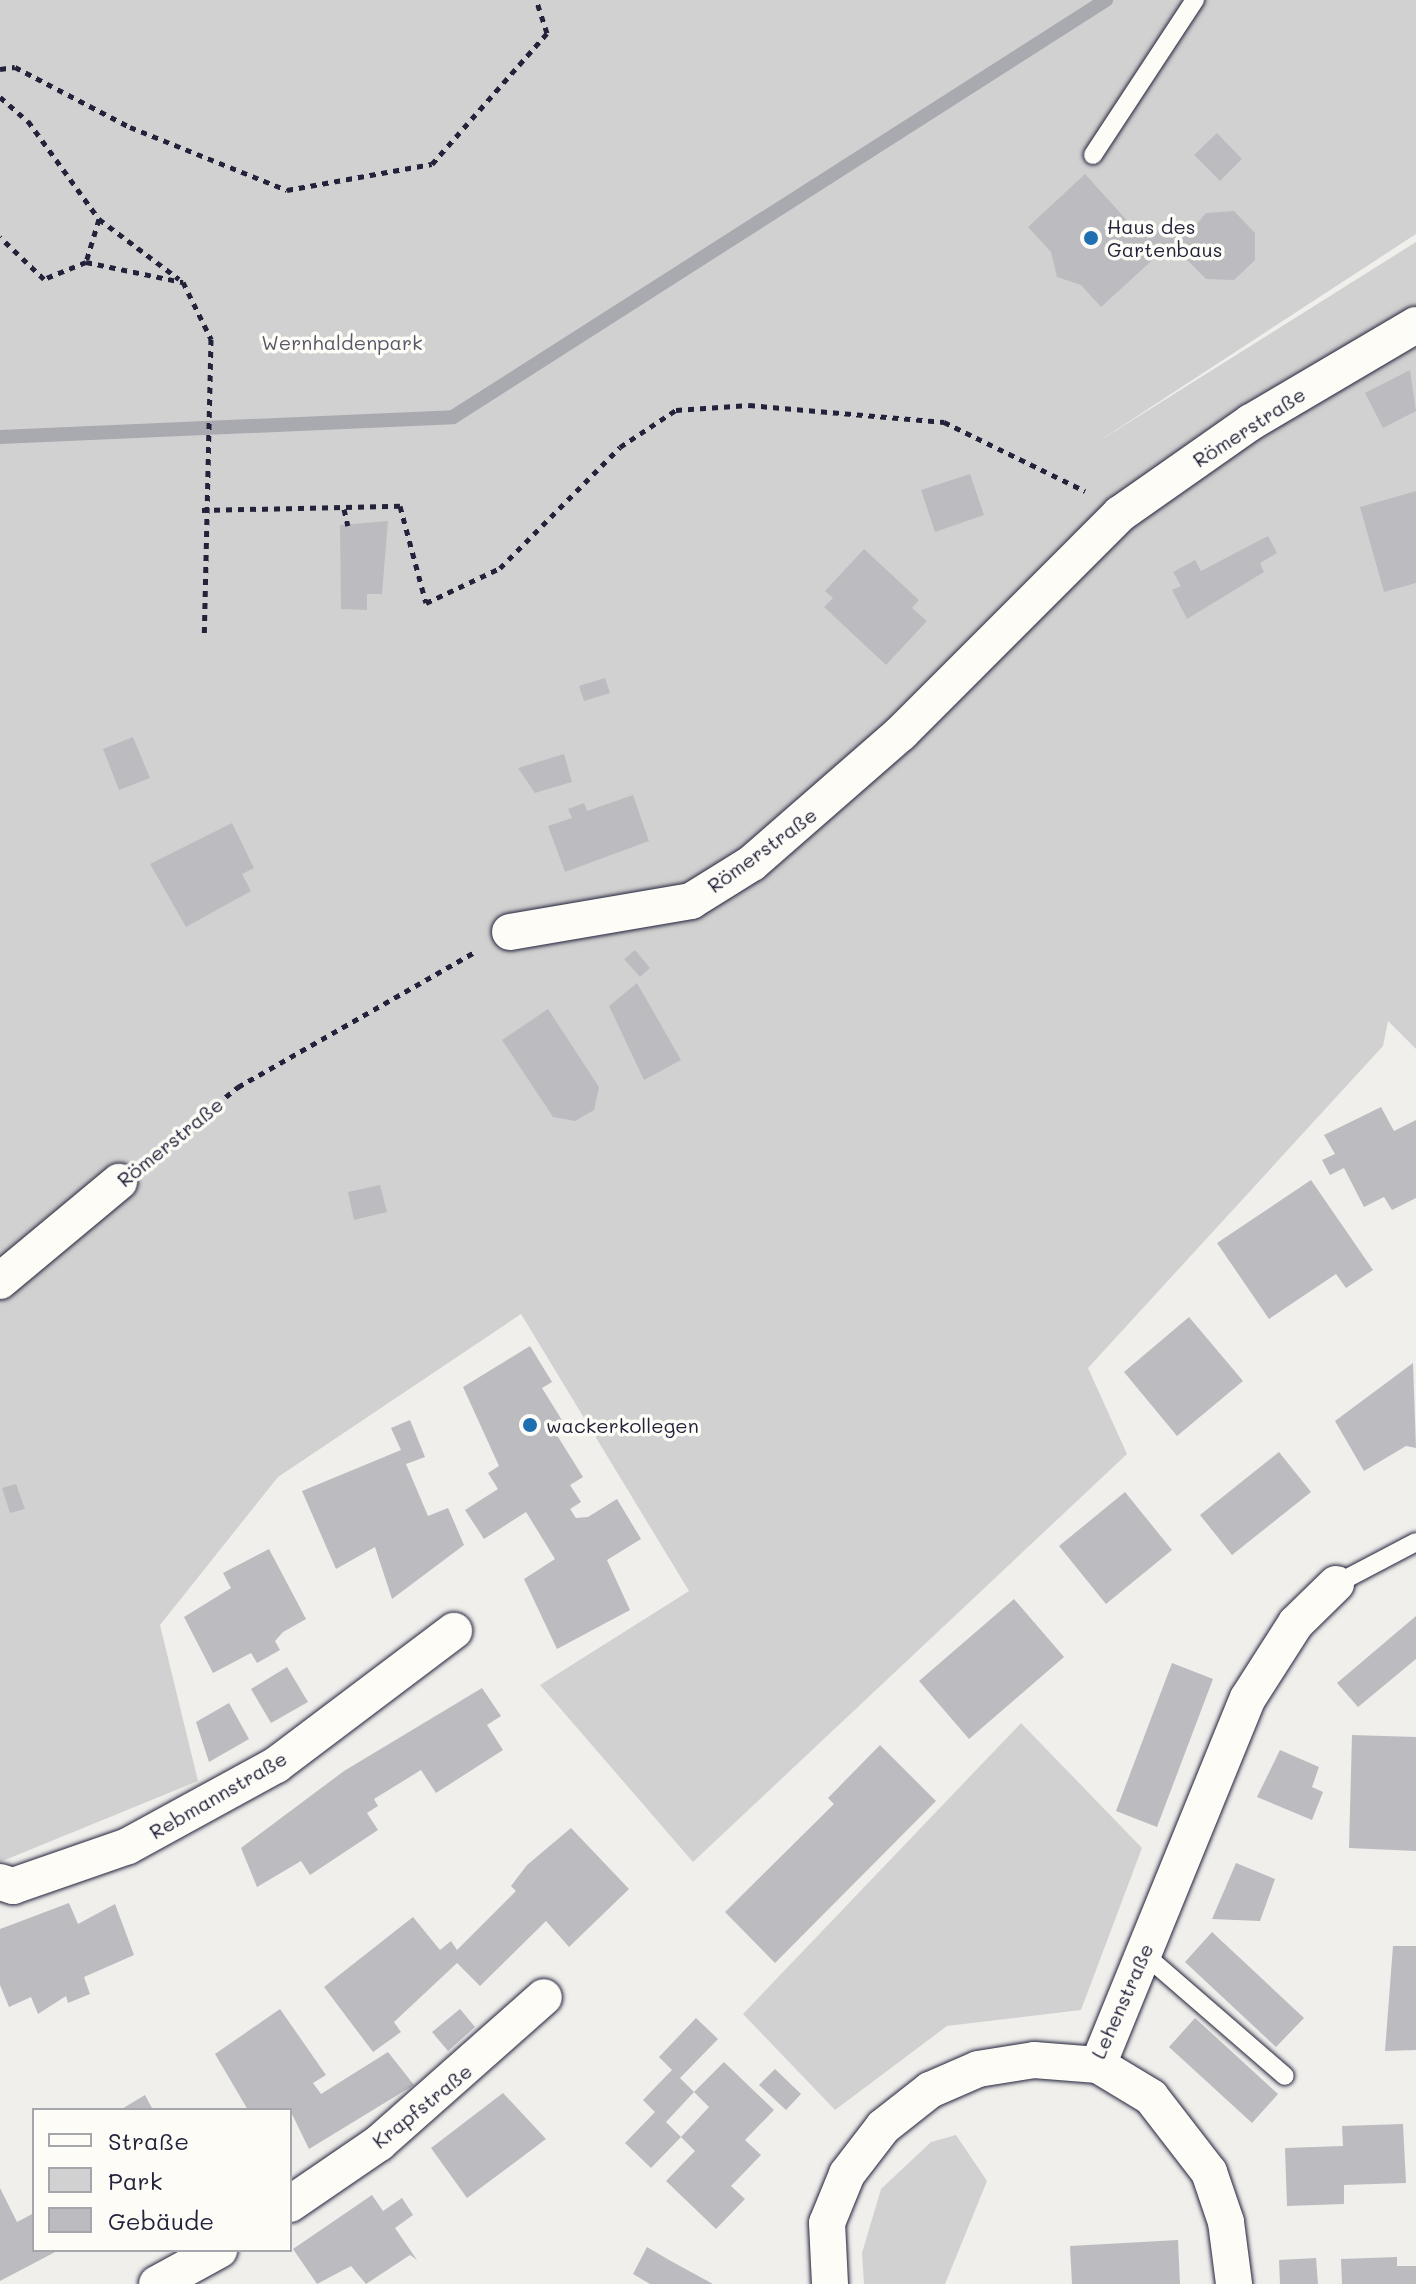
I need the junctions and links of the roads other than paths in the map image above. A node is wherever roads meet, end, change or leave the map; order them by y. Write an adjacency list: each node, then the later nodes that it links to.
1 (1195, 0): 2 (lane)
2 (1093, 155)
3 (1416, 325): 4 (street, Römerstraße)
4 (510, 932)
5 (119, 1182): 6 (street, Römerstraße)
6 (0, 1281)
7 (1416, 1542): 8 (lane)
8 (1336, 1584): 11 (street, Lehenstraße)
9 (454, 1631): 10 (street, Rebmannstraße)
10 (0, 1882)
11 (1144, 1954): 13 (street, Lehenstraße); 14 (lane)
12 (544, 1997): 15 (street, Krapfstraße)
13 (1098, 2065): 18 (street, Lehenstraße); 19 (street)
14 (1285, 2076)
15 (292, 2203)
16 (215, 2252): 17 (street)
17 (157, 2284)
18 (830, 2284)
19 (1234, 2284)

